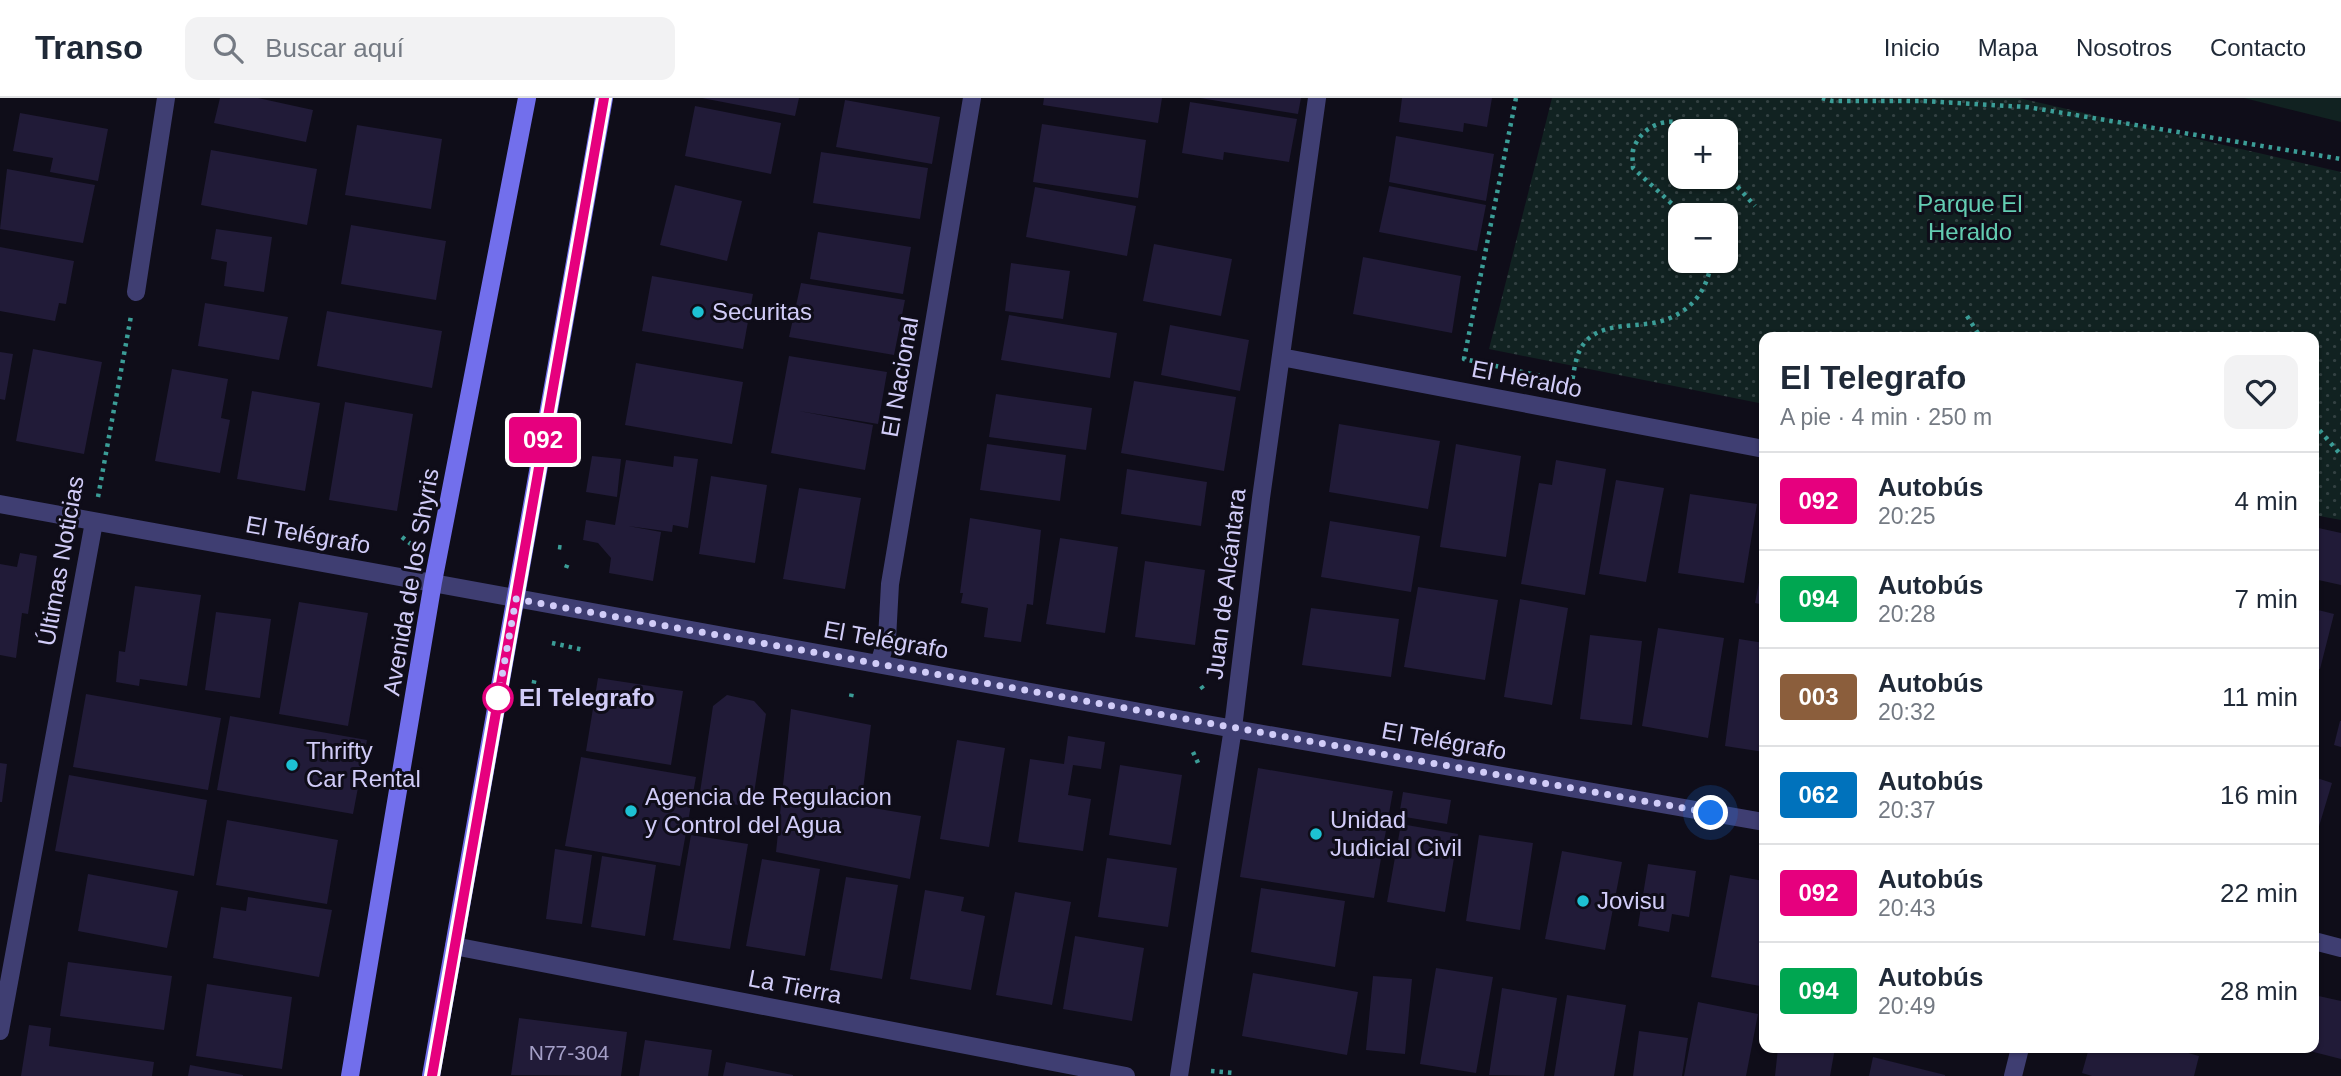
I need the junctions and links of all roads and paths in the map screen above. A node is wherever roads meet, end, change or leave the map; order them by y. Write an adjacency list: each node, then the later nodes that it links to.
1 (166, 98): 14 (street)
2 (527, 98): 27 (main road, Avenida de los Shyris)
3 (604, 98): 28 (main road)
4 (972, 98): 31 (street, El Nacional)
5 (1317, 98): 17 (street, Juan de Alcántara)
6 (1516, 98): 18 (path)
7 (1822, 98): 9 (path)
8 (1668, 122): 11 (path)
9 (2341, 159)
10 (1738, 187): 12 (path)
11 (1671, 203)
12 (1755, 206)
13 (1709, 273): 19 (path)
14 (136, 292): 24 (path, Últimas Noticias)
15 (1967, 316): 16 (path)
16 (1977, 332)
17 (1281, 357): 21 (street, El Heraldo); 34 (street, Juan de Alcántara)
18 (1546, 377)
19 (1559, 380)
20 (2319, 430): 22 (path)
21 (1759, 448)
22 (2341, 455)
23 (0, 504): 24 (street, El Telégrafo)
24 (93, 522): 27 (street, El Telégrafo); 36 (street, Últimas Noticias)
25 (402, 537): 26 (path)
26 (413, 546)
27 (433, 582): 28 (street, El Telégrafo); 44 (main road, Avenida de los Shyris)
28 (516, 599): 31 (street, El Telégrafo); 38 (main road)
29 (552, 643): 30 (path)
30 (584, 650)
31 (879, 663): 34 (street, El Telégrafo)
32 (535, 677): 33 (path)
33 (532, 691)
34 (1233, 728): 35 (street, El Telégrafo); 47 (street, Juan de Alcántara)
35 (1759, 821)
36 (8, 940): 40 (street, Últimas Noticias)
37 (2319, 942): 39 (street)
38 (454, 946): 45 (main road); 46 (street, La Tierra)
39 (2341, 948)
40 (0, 1031)
41 (2019, 1053): 48 (street)
42 (1211, 1071): 43 (path)
43 (1234, 1073)
44 (350, 1076)
45 (432, 1076)
46 (1126, 1076)
47 (1179, 1076)
48 (2013, 1076)

